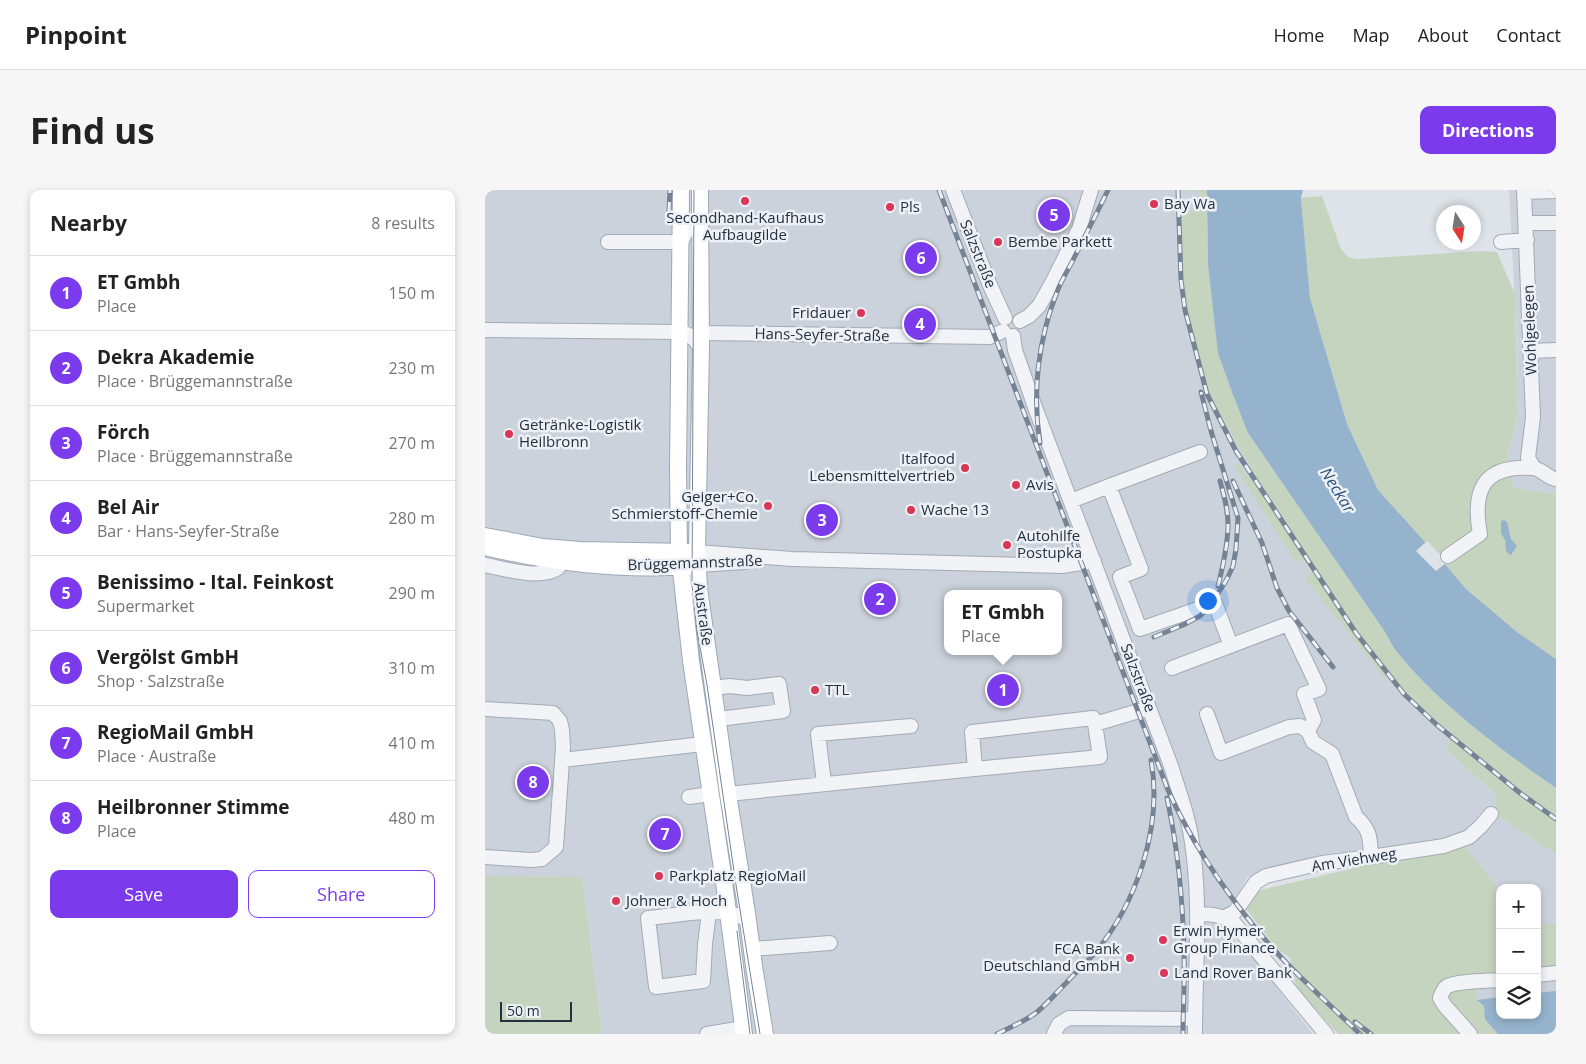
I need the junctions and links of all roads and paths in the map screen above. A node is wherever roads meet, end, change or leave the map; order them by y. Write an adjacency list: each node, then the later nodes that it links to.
1 (681, 190): 12 (main road, Austraße)
2 (700, 190): 7 (main road, Austraße)
3 (953, 190): 14 (street, Salzstraße)
4 (1091, 190): 14 (street)
5 (1524, 191): 6 (street); 8 (street, Wohlgelegen)
6 (1556, 191)
7 (700, 216): 12 (street); 17 (main road, Austraße)
8 (1526, 223): 9 (street); 10 (street, Wohlgelegen)
9 (1556, 223)
10 (1527, 240): 13 (street); 19 (street, Wohlgelegen)
11 (608, 242): 12 (street)
12 (681, 242): 16 (main road, Austraße)
13 (1501, 242)
14 (1007, 328): 17 (street, Hans-Seyfer-Straße); 24 (street, Salzstraße)
15 (485, 330): 16 (street)
16 (680, 332): 17 (street); 28 (main road, Austraße)
17 (701, 340): 29 (main road, Austraße)
18 (1556, 350): 19 (street)
19 (1531, 351): 21 (street, Wohlgelegen)
20 (1200, 452): 23 (street)
21 (1534, 468): 22 (street); 27 (street)
22 (1556, 479)
23 (1109, 486): 24 (street); 33 (street)
24 (1071, 501): 30 (street, Salzstraße)
25 (485, 536): 28 (main road, Brüggemannstraße)
26 (485, 547): 31 (main road, Brüggemannstraße)
27 (1448, 556)
28 (680, 559): 29 (main road, Brüggemannstraße); 31 (main road, Brüggemannstraße); 43 (main road, Austraße)
29 (697, 559): 30 (street, Brüggemannstraße); 35 (main road, Austraße)
30 (1094, 561): 36 (street, Salzstraße)
31 (560, 562): 32 (street)
32 (485, 565)
33 (1231, 646): 34 (street); 42 (street)
34 (1172, 668)
35 (713, 688): 39 (main road, Austraße); 39 (street)
36 (1149, 708): 40 (street); 56 (street, Salzstraße)
37 (485, 709): 44 (street)
38 (1207, 714): 42 (street)
39 (719, 719): 48 (main road, Austraße)
40 (1095, 724): 45 (street); 45 (street)
41 (911, 726): 46 (street)
42 (1308, 731): 52 (street)
43 (703, 744): 44 (street); 47 (main road, Austraße)
44 (562, 760): 51 (street)
45 (975, 769): 46 (street)
46 (824, 784): 48 (street)
47 (711, 794): 49 (street); 55 (main road, Austraße)
48 (728, 794): 54 (main road, Austraße)
49 (689, 797)
50 (1491, 814): 52 (street, Am Viehweg)
51 (485, 857)
52 (1371, 857): 57 (street, Am Viehweg)
53 (709, 912): 53 (street); 55 (street)
54 (747, 913): 55 (street); 59 (main road, Austraße)
55 (729, 914): 64 (main road, Austraße)
56 (1197, 914): 57 (street); 63 (street, Salzstraße)
57 (1225, 917): 69 (street)
58 (830, 943): 59 (street)
59 (751, 949): 66 (main road, Austraße)
60 (1556, 973): 61 (street)
61 (1541, 975)
62 (1496, 980): 70 (street)
63 (1195, 1019): 67 (street); 68 (street, Salzstraße)
64 (744, 1031): 65 (street)
65 (707, 1034)
66 (765, 1034)
67 (1054, 1034)
68 (1195, 1034)
69 (1326, 1034)
70 (1470, 1034)

